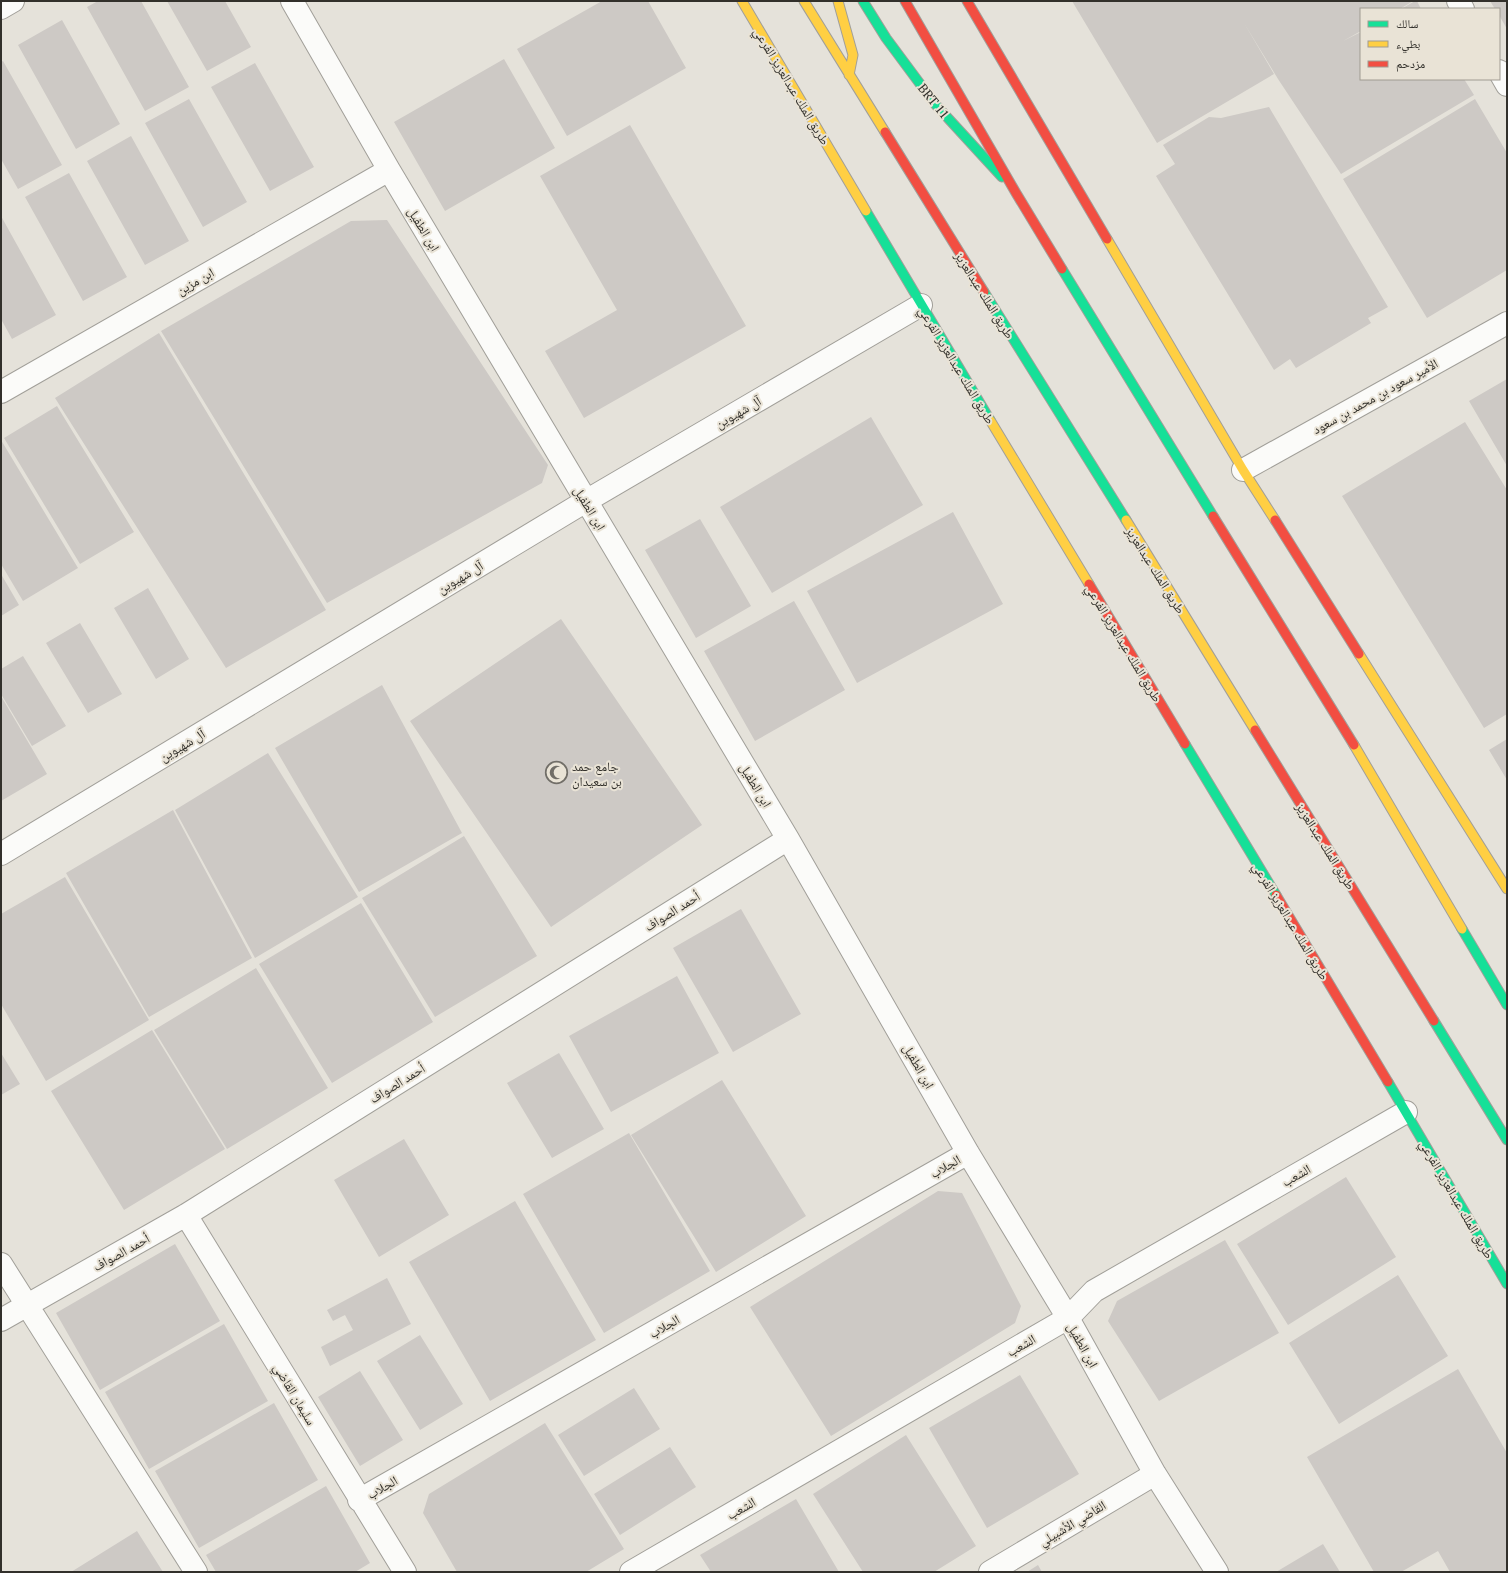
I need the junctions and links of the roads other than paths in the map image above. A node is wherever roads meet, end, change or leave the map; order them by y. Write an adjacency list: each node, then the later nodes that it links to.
1 (12, 1): 9 (street)
2 (292, 1): 13 (street, ابن الطفيل)
3 (742, 1): 15 (main road, طريق الملك عبدالعزيز الفرعي)
4 (804, 1): 11 (main road, طريق الملك عبدالعزيز)
5 (838, 1): 11 (main road)
6 (863, 1): 14 (main road, BRT 11)
7 (905, 1): 14 (main road)
8 (967, 1): 18 (main road)
9 (1, 8)
10 (1500, 73): 12 (street)
11 (849, 75): 25 (main road, طريق الملك عبدالعزيز)
12 (1507, 84)
13 (388, 170): 17 (street, ابن مزين); 19 (street, ابن الطفيل)
14 (1016, 193): 23 (main road)
15 (921, 305): 19 (street, آل شهيوين); 24 (main road, طريق الملك عبدالعزيز الفرعي)
16 (1507, 323): 18 (street, الأمير سعود بن محمد بن سعود)
17 (1, 392)
18 (1242, 470): 22 (main road)
19 (586, 501): 20 (street, ابن الطفيل); 21 (street, آل شهيوين)
20 (788, 838): 26 (street, ابن الطفيل); 27 (street, أحمد الصواف)
21 (1, 854)
22 (1507, 889)
23 (1507, 1005)
24 (1406, 1112): 29 (main road, طريق الملك عبدالعزيز الفرعي); 31 (street, الشعب)
25 (1507, 1140)
26 (968, 1153): 31 (street, ابن الطفيل); 34 (street, الجلاب)
27 (186, 1215): 30 (street, أحمد الصواف); 34 (street, سليمان القاضي)
28 (1, 1264): 30 (street)
29 (1507, 1284)
30 (26, 1305): 32 (street, أحمد الصواف); 35 (street)
31 (1068, 1318): 33 (street, ابن الطفيل); 37 (street, الشعب)
32 (1, 1320)
33 (1155, 1474): 38 (street, القاضي الأشبيلي); 39 (street, ابن الطفيل)
34 (360, 1500): 36 (street, سليمان القاضي)
35 (196, 1572)
36 (405, 1572)
37 (631, 1572)
38 (990, 1572)
39 (1217, 1572)

